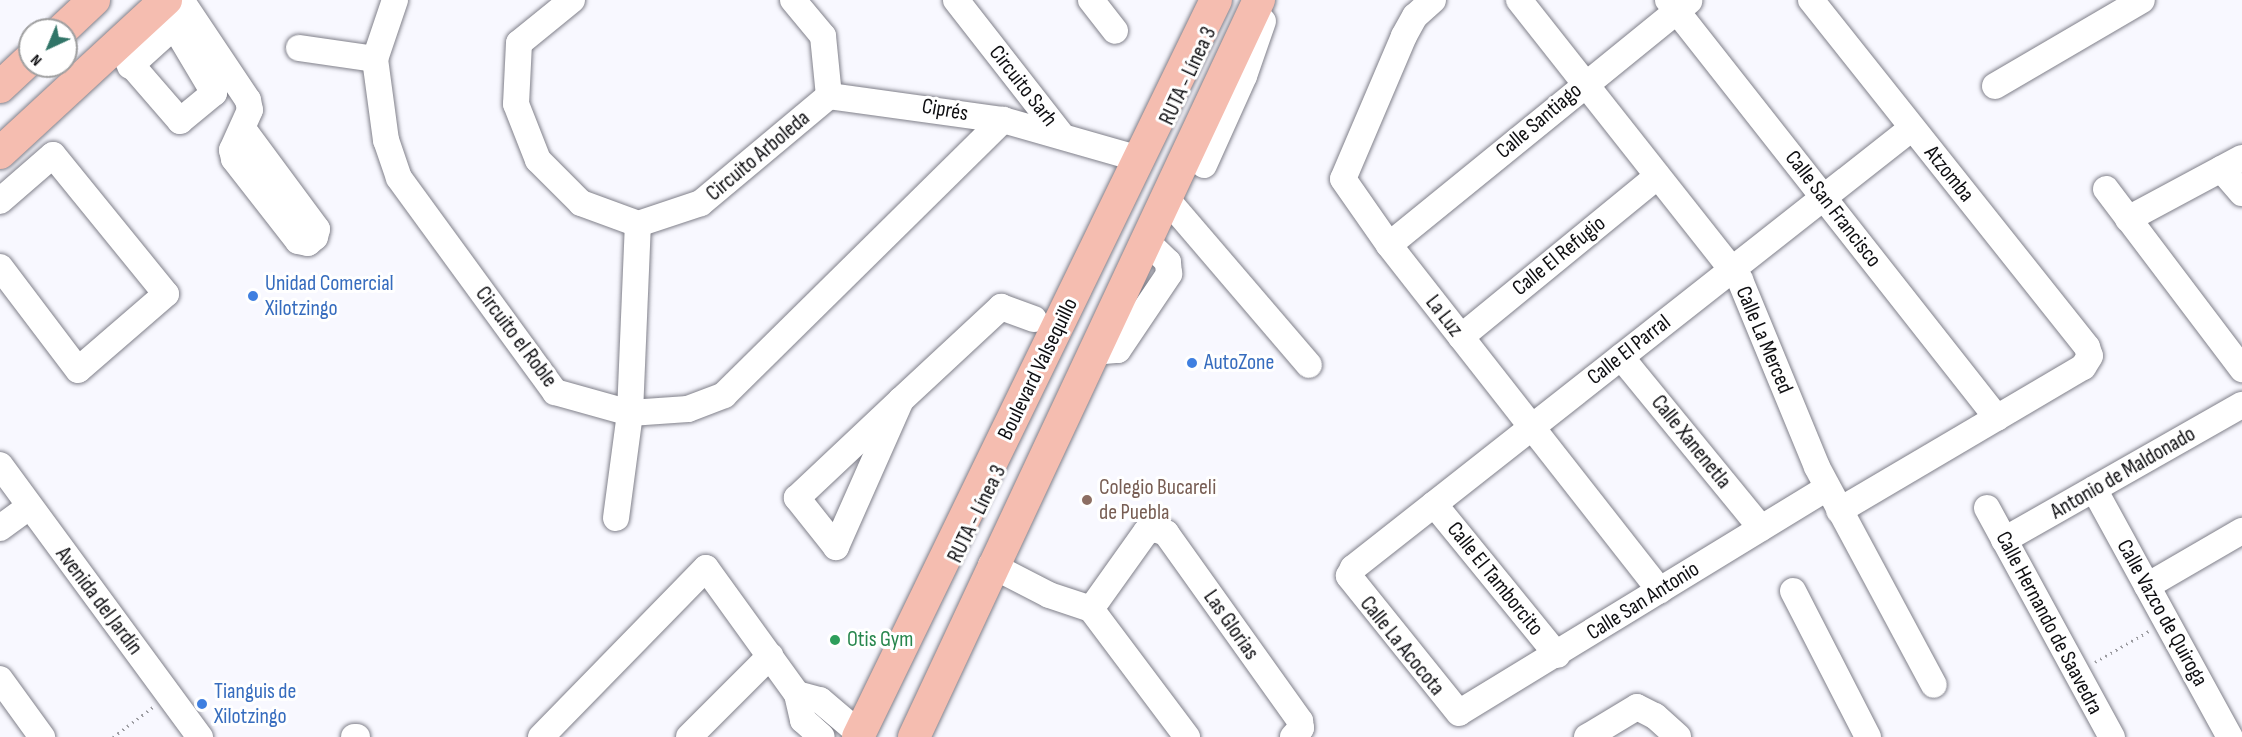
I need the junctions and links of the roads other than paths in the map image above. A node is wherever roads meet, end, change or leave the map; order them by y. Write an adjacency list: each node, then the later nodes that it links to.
1 (94, 0): 16 (main road)
2 (395, 0): 20 (street, Circuito el Roble)
3 (572, 0): 41 (street)
4 (793, 0): 25 (street, Circuito Arboleda)
5 (956, 0): 29 (street, Circuito Sarh)
6 (1091, 0): 17 (street)
7 (1216, 0): 31 (main road, Boulevard Valsequillo)
8 (1225, 0): 82 (street, RUTA - Línea 3)
9 (1519, 0): 22 (street, Calle La Merced)
10 (1811, 0): 27 (street, Atzomba)
11 (2142, 0): 23 (street)
12 (1678, 4): 22 (street, Calle Santiago); 38 (street, Calle San Francisco)
13 (1259, 5): 33 (street); 37 (main road, Boulevard Valsequillo); 88 (street)
14 (170, 8): 19 (main road); 19 (street); 28 (street)
15 (1424, 8): 42 (street, La Luz)
16 (75, 18)
17 (1115, 31)
18 (299, 48): 20 (street)
19 (123, 56): 30 (main road)
20 (375, 59): 54 (street, Circuito el Roble)
21 (18, 70): 24 (main road)
22 (1585, 83): 34 (street, Calle La Merced); 42 (street, Calle Santiago)
23 (1995, 86)
24 (0, 87)
25 (829, 96): 26 (street, Ciprés); 41 (street, Circuito Arboleda)
26 (1003, 120): 29 (street, Ciprés); 54 (street, Circuito el Roble)
27 (1912, 128): 38 (street, Calle El Parral); 55 (street, Atzomba)
28 (243, 129)
29 (1060, 133): 31 (street, Circuito Sarh)
30 (0, 153)
31 (1140, 159): 45 (main road, Boulevard Valsequillo)
32 (2231, 163): 36 (street); 40 (street)
33 (1204, 165)
34 (1658, 176): 44 (street, Calle La Merced); 47 (street, Calle El Refugio)
35 (2106, 189): 40 (street)
36 (2242, 193)
37 (1165, 197): 49 (street); 69 (main road, Boulevard Valsequillo)
38 (1823, 197): 44 (street, Calle El Parral); 55 (street, Calle San Francisco)
39 (0, 201): 43 (street)
40 (2128, 219): 50 (street)
41 (639, 224): 54 (street)
42 (1389, 245): 47 (street, La Luz)
43 (0, 267)
44 (1732, 269): 48 (street, Calle El Parral); 58 (street, Calle La Merced)
45 (1080, 282): 46 (street); 51 (main road, Boulevard Valsequillo)
46 (1034, 319): 51 (street); 52 (street)
47 (1461, 337): 56 (street, La Luz)
48 (1621, 357): 56 (street, Calle El Parral); 66 (street, Calle Xanenetla)
49 (1309, 365)
50 (2242, 369)
51 (1037, 373): 82 (main road, Boulevard Valsequillo)
52 (901, 400): 52 (street)
53 (2242, 405): 59 (street, Antonio de Maldonado)
54 (630, 413): 64 (street)
55 (1997, 418): 63 (street)
56 (1532, 427): 60 (street, Calle El Parral); 72 (street, La Luz)
57 (0, 465): 61 (street, Avenida del Jardín)
58 (1827, 488): 63 (street, Calle La Merced); 66 (street, Calle San Antonio)
59 (2094, 489): 68 (street, Antonio de Maldonado); 71 (street, Calle Vazco de Quiroga)
60 (1434, 504): 70 (street, Calle El Parral); 75 (street, Calle El Tamborcito)
61 (29, 507): 65 (street); 84 (street, Avenida del Jardín)
62 (1987, 508): 68 (street, Calle Hernando de Saavedra)
63 (1839, 511): 78 (street, Calle La Merced)
64 (616, 518)
65 (0, 528)
66 (1761, 528): 72 (street, Calle San Antonio)
67 (2242, 531): 71 (street)
68 (2004, 540): 94 (street, Calle Hernando de Saavedra)
69 (991, 565): 74 (street); 89 (main road, Boulevard Valsequillo)
70 (1349, 576): 80 (street, Calle La Acocota)
71 (2147, 586): 95 (street, Calle Vazco de Quiroga)
72 (1660, 591): 75 (street, Calle San Antonio)
73 (1793, 591): 93 (street)
74 (1091, 609): 81 (street, Las Glorias); 90 (street)
75 (1557, 655): 80 (street, Calle San Antonio)
76 (770, 656): 79 (street); 85 (street); 86 (street)
77 (0, 679): 83 (street)
78 (1934, 685)
79 (797, 694): 82 (street); 87 (street)
80 (1459, 713)
81 (1297, 732)
82 (864, 736)
83 (42, 737)
84 (200, 737)
85 (542, 737)
86 (689, 737)
87 (822, 737)
88 (906, 737)
89 (914, 737)
90 (1187, 737)
91 (1587, 737): 92 (street)
92 (1678, 737)
93 (1868, 737)
94 (2112, 737)
95 (2229, 737)

